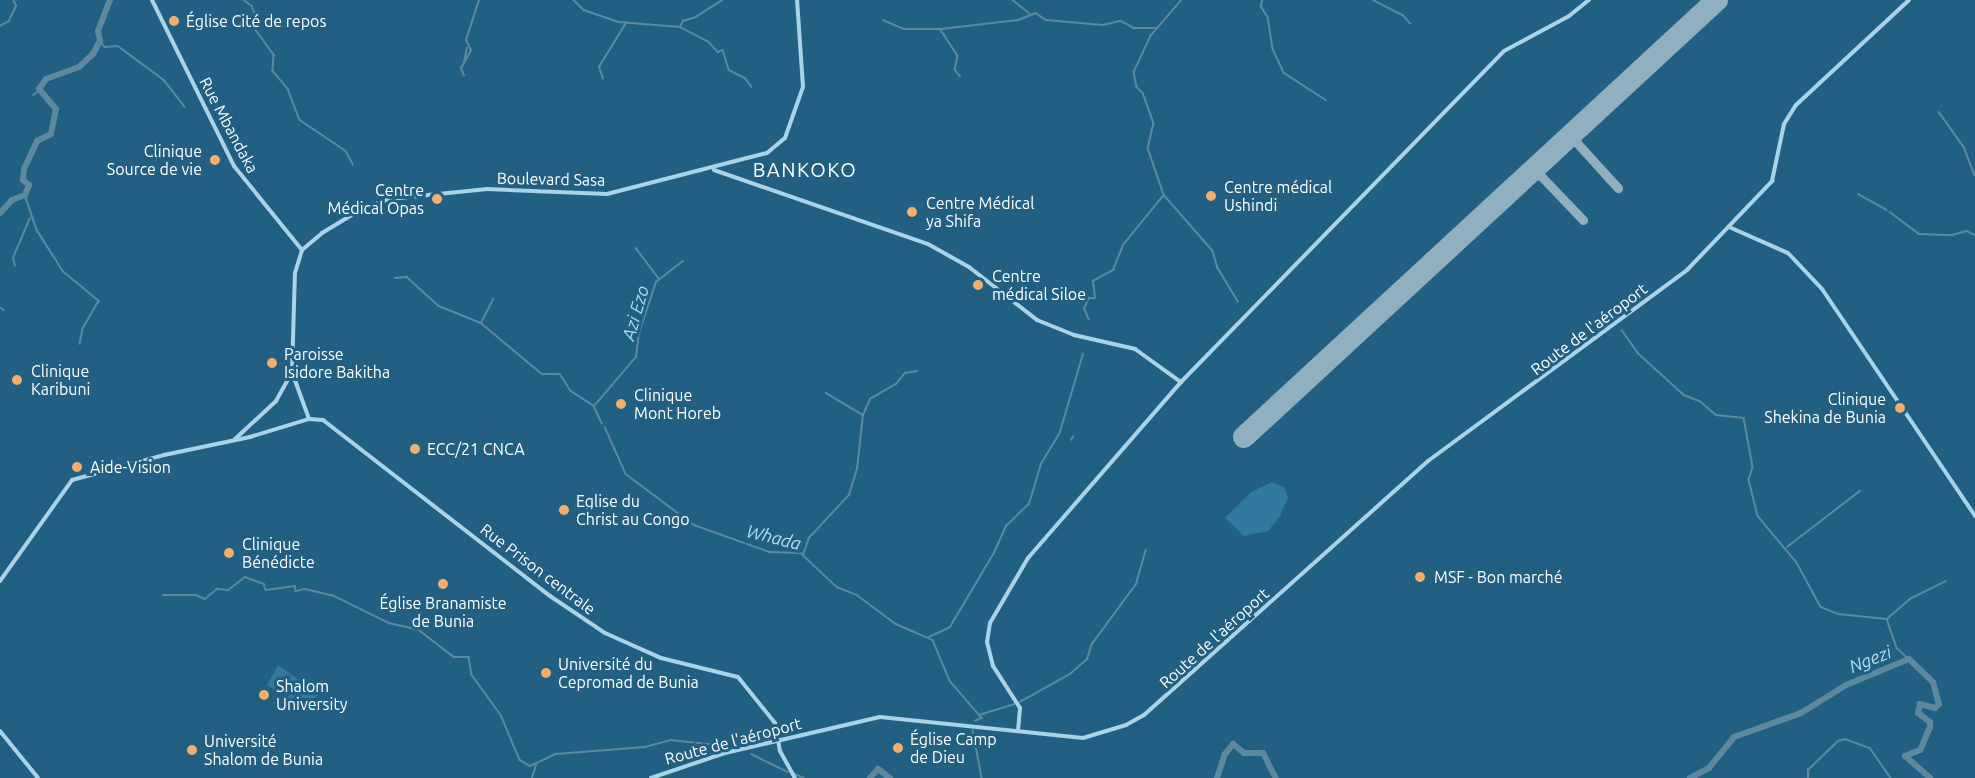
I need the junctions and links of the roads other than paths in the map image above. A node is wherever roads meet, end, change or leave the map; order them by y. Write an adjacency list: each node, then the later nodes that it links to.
1 (152, 0): 7 (street, Rue Mbandaka)
2 (797, 0): 5 (street, Boulevard Sasa)
3 (1589, 0): 9 (street)
4 (1909, 0): 6 (street, Route de l'aéroport)
5 (714, 170): 7 (street, Boulevard Sasa); 9 (street)
6 (1729, 227): 12 (street); 15 (street, Route de l'aéroport)
7 (302, 250): 8 (street)
8 (292, 372): 10 (street); 11 (street)
9 (1181, 382): 15 (street)
10 (309, 419): 11 (street); 16 (street, Rue Prison centrale)
11 (233, 440): 13 (street)
12 (1975, 516)
13 (0, 581)
14 (0, 731): 17 (street)
15 (1018, 731): 16 (street, Route de l'aéroport)
16 (779, 741): 20 (street, Route de l'aéroport); 21 (street, Rue Prison centrale)
17 (29, 769): 18 (street); 19 (street)
18 (32, 778)
19 (38, 778)
20 (651, 778)
21 (795, 778)

